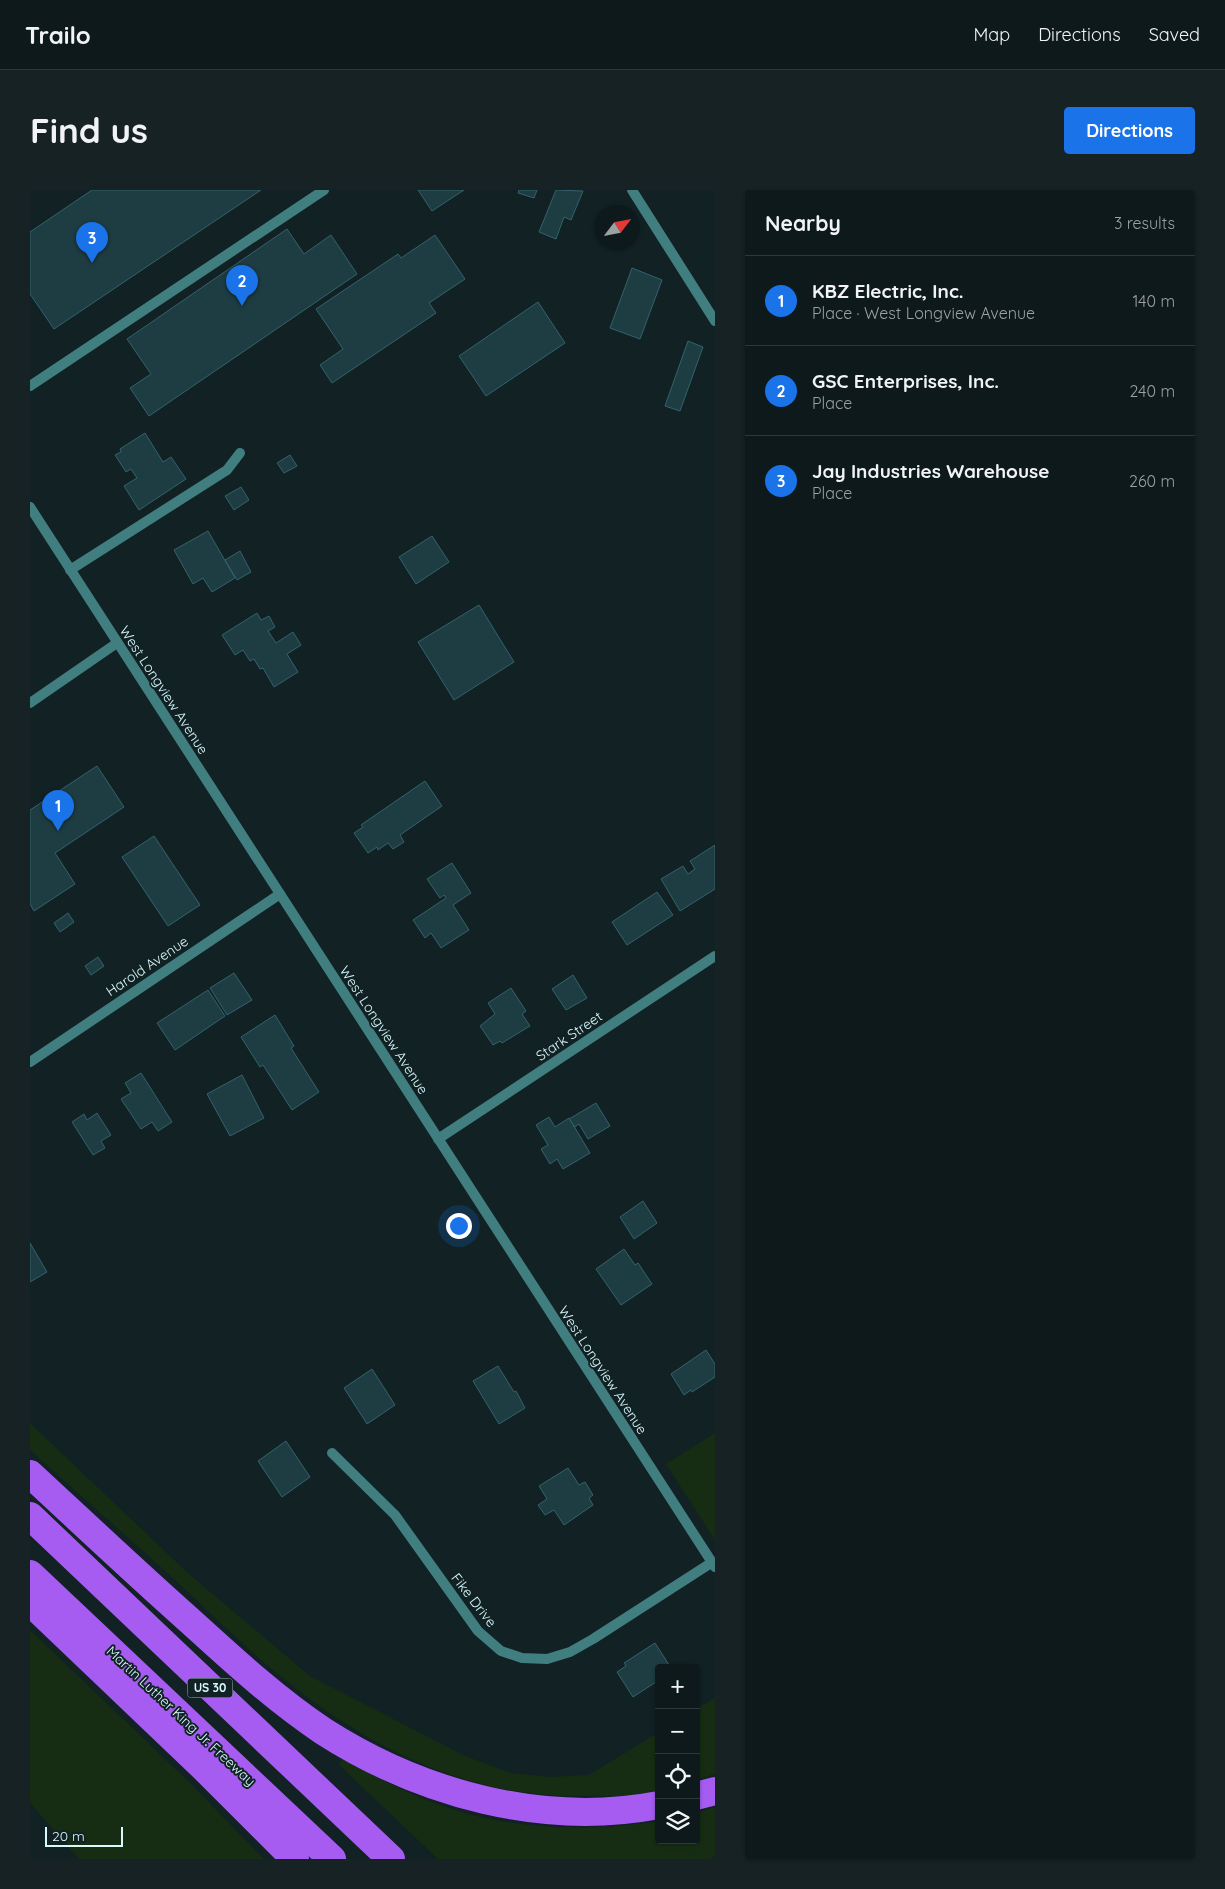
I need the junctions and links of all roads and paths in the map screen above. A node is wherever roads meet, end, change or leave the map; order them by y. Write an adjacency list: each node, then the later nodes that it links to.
1 (324, 190): 4 (street)
2 (632, 190): 3 (street)
3 (715, 320)
4 (30, 386)
5 (240, 453): 7 (street)
6 (30, 507): 7 (street, West Longview Avenue)
7 (70, 570): 8 (street, West Longview Avenue)
8 (117, 643): 9 (street); 10 (street, West Longview Avenue)
9 (30, 703)
10 (280, 894): 12 (street, Harold Avenue); 13 (street, West Longview Avenue)
11 (715, 956): 13 (street, Stark Street)
12 (30, 1062)
13 (438, 1139): 17 (street, West Longview Avenue)
14 (332, 1454): 17 (street, Fike Drive)
15 (30, 1474): 22 (highway)
16 (30, 1516): 25 (highway, US 30)
17 (713, 1565)
18 (30, 1574): 24 (highway, Martin Luther King Jr. Freeway / US 30)
19 (30, 1602): 23 (highway)
20 (715, 1791): 21 (highway)
21 (700, 1795)
22 (655, 1806)
23 (295, 1859)
24 (332, 1859)
25 (391, 1859)

